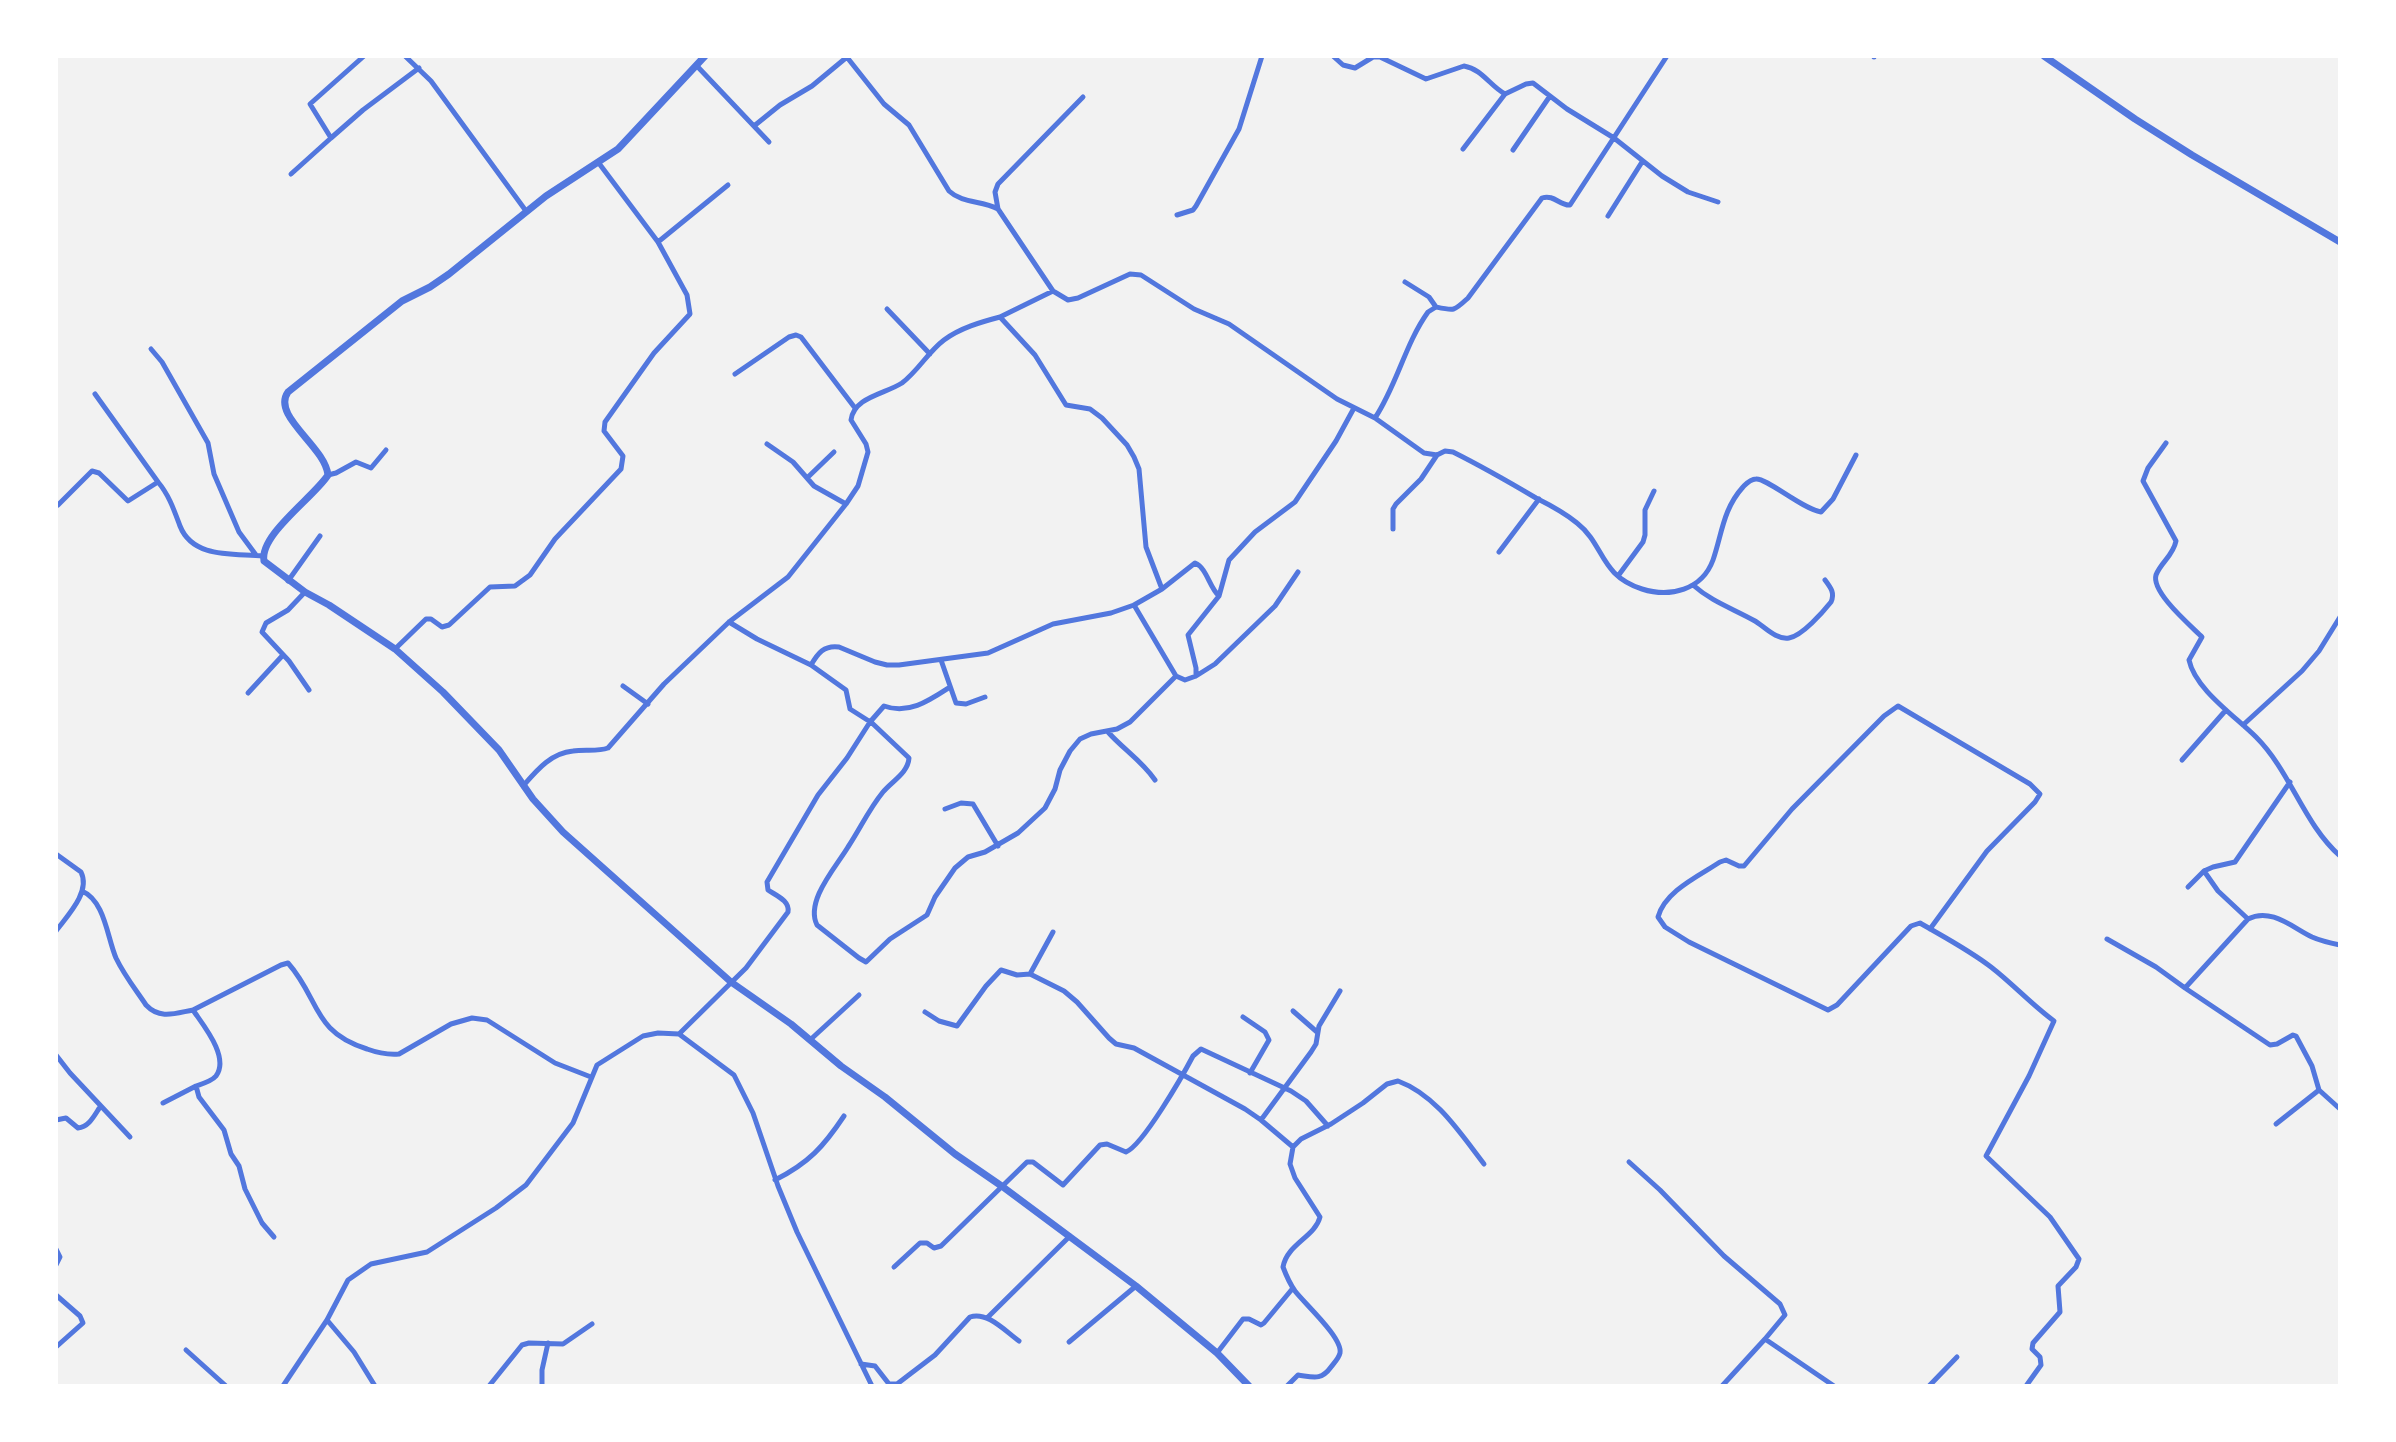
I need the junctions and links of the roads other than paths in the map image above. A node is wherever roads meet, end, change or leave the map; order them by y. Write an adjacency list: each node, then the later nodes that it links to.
1 (364, 56): 15 (street)
2 (407, 56): 10 (street)
3 (705, 56): 9 (street)
4 (1262, 56): 27 (street)
5 (1333, 56): 11 (street)
6 (1667, 56): 16 (street)
7 (2044, 56): 30 (street)
8 (846, 57): 14 (street); 25 (street)
9 (696, 65): 14 (street); 20 (street)
10 (419, 68): 15 (street); 26 (street)
11 (1505, 94): 12 (street); 18 (street)
12 (1550, 96): 16 (street); 19 (street)
13 (1083, 97): 25 (street)
14 (754, 126): 17 (street)
15 (331, 138): 22 (street)
16 (1614, 138): 21 (street); 33 (street)
17 (769, 142)
18 (1463, 149)
19 (1513, 150)
20 (598, 162): 26 (street); 29 (street)
21 (1642, 162): 24 (street); 28 (street)
22 (291, 174)
23 (728, 185): 29 (street)
24 (1718, 202)
25 (998, 209): 32 (street)
26 (526, 211): 49 (street)
27 (1177, 215)
28 (1608, 216)
29 (658, 242): 71 (street)
30 (2340, 243)
31 (1405, 282): 33 (street)
32 (1053, 291): 35 (street); 41 (street)
33 (1436, 307): 42 (street)
34 (887, 309): 37 (street)
35 (1000, 317): 37 (street); 65 (street)
36 (151, 349): 59 (street)
37 (930, 354): 40 (street)
38 (735, 374): 40 (street)
39 (95, 394): 51 (street)
40 (855, 408): 54 (street)
41 (1354, 408): 42 (street); 67 (street)
42 (1375, 418): 48 (street)
43 (768, 443): 50 (street)
44 (2166, 443): 83 (street)
45 (386, 450): 49 (street)
46 (834, 452): 50 (street)
47 (1856, 455): 64 (street)
48 (1437, 456): 53 (street); 56 (street)
49 (328, 475): 59 (street)
50 (807, 478): 54 (street)
51 (158, 482): 55 (street); 59 (street)
52 (1654, 491): 61 (street)
53 (1539, 499): 58 (street); 61 (street)
54 (846, 504): 70 (street)
55 (58, 505)
56 (1393, 529)
57 (320, 536): 63 (street)
58 (1499, 552)
59 (260, 556): 63 (street)
60 (1298, 572): 76 (street)
61 (1618, 576): 64 (street)
62 (1825, 580): 64 (street)
63 (288, 581): 66 (street)
64 (1693, 584)
65 (1162, 589): 67 (street); 68 (street)
66 (305, 592): 71 (street); 72 (street)
67 (1219, 596): 76 (street)
68 (1133, 605): 73 (street); 75 (street)
69 (2340, 617): 85 (street)
70 (729, 622): 74 (street); 82 (street)
71 (395, 649): 90 (street)
72 (283, 655): 79 (street); 80 (street)
73 (941, 660): 74 (street); 78 (street)
74 (811, 665): 84 (street)
75 (1176, 676): 76 (street); 86 (street)
76 (1196, 676)
77 (623, 686): 82 (street)
78 (950, 687): 81 (street); 84 (street)
79 (309, 690)
80 (248, 693)
81 (985, 697)
82 (648, 704): 90 (street)
83 (2226, 710): 85 (street); 87 (street)
84 (870, 722): 92 (street); 105 (street)
85 (2243, 725): 89 (street)
86 (1108, 732): 88 (street); 92 (street)
87 (2182, 760)
88 (1156, 779)
89 (2290, 782): 94 (street); 95 (street)
90 (523, 786): 105 (street)
91 (945, 809): 92 (street)
92 (998, 846)
93 (56, 854): 97 (street)
94 (2340, 856)
95 (2204, 872): 96 (street); 98 (street)
96 (2188, 887)
97 (82, 891): 100 (street); 109 (street)
98 (2248, 919): 103 (street); 106 (street)
99 (1930, 929): 99 (street); 168 (street)
100 (56, 931)
101 (1054, 932): 104 (street)
102 (2107, 939): 106 (street)
103 (2340, 945)
104 (1030, 974): 111 (street); 118 (street)
105 (731, 982): 114 (street); 115 (street)
106 (2185, 988): 122 (street)
107 (1340, 991): 113 (street)
108 (859, 995): 115 (street)
109 (193, 1010): 119 (street); 120 (street)
110 (1293, 1011): 113 (street)
111 (925, 1012)
112 (1243, 1017): 117 (street)
113 (1317, 1031): 121 (street)
114 (679, 1034): 119 (street); 135 (street)
115 (810, 1040): 136 (street)
116 (56, 1055): 124 (street)
117 (1250, 1073): 118 (street); 121 (street)
118 (1182, 1075): 128 (street); 136 (street)
119 (592, 1077): 146 (street)
120 (196, 1086): 123 (street); 138 (street)
121 (1285, 1088): 128 (street); 130 (street)
122 (2319, 1090): 125 (street); 129 (street)
123 (163, 1103)
124 (100, 1107): 127 (street); 131 (street)
125 (2340, 1109)
126 (845, 1116): 135 (street)
127 (56, 1120)
128 (1261, 1120): 132 (street)
129 (2276, 1124)
130 (1328, 1126): 132 (street); 134 (street)
131 (130, 1137)
132 (1293, 1147): 143 (street)
133 (1629, 1162): 148 (street)
134 (1484, 1164)
135 (775, 1180): 156 (street)
136 (1003, 1187): 137 (street); 141 (street)
137 (1070, 1236): 142 (street); 145 (street)
138 (274, 1237)
139 (56, 1249): 140 (street)
140 (56, 1265)
141 (894, 1267)
142 (1136, 1286): 150 (street); 154 (street)
143 (1293, 1288): 154 (street); 164 (street)
144 (56, 1295): 152 (street)
145 (987, 1318): 149 (street); 156 (street)
146 (327, 1320): 158 (street); 159 (street)
147 (592, 1324): 151 (street)
148 (1765, 1339): 165 (street); 166 (street)
149 (1018, 1341)
150 (1069, 1342)
151 (548, 1343): 160 (street); 161 (street)
152 (56, 1347)
153 (186, 1350): 157 (street)
154 (1217, 1353): 163 (street)
155 (1956, 1357): 167 (street)
156 (861, 1364): 162 (street)
157 (226, 1386)
158 (283, 1386)
159 (375, 1386)
160 (489, 1386)
161 (542, 1386)
162 (872, 1386)
163 (1249, 1386)
164 (1287, 1386)
165 (1722, 1386)
166 (1834, 1386)
167 (1928, 1386)
168 (2026, 1386)

